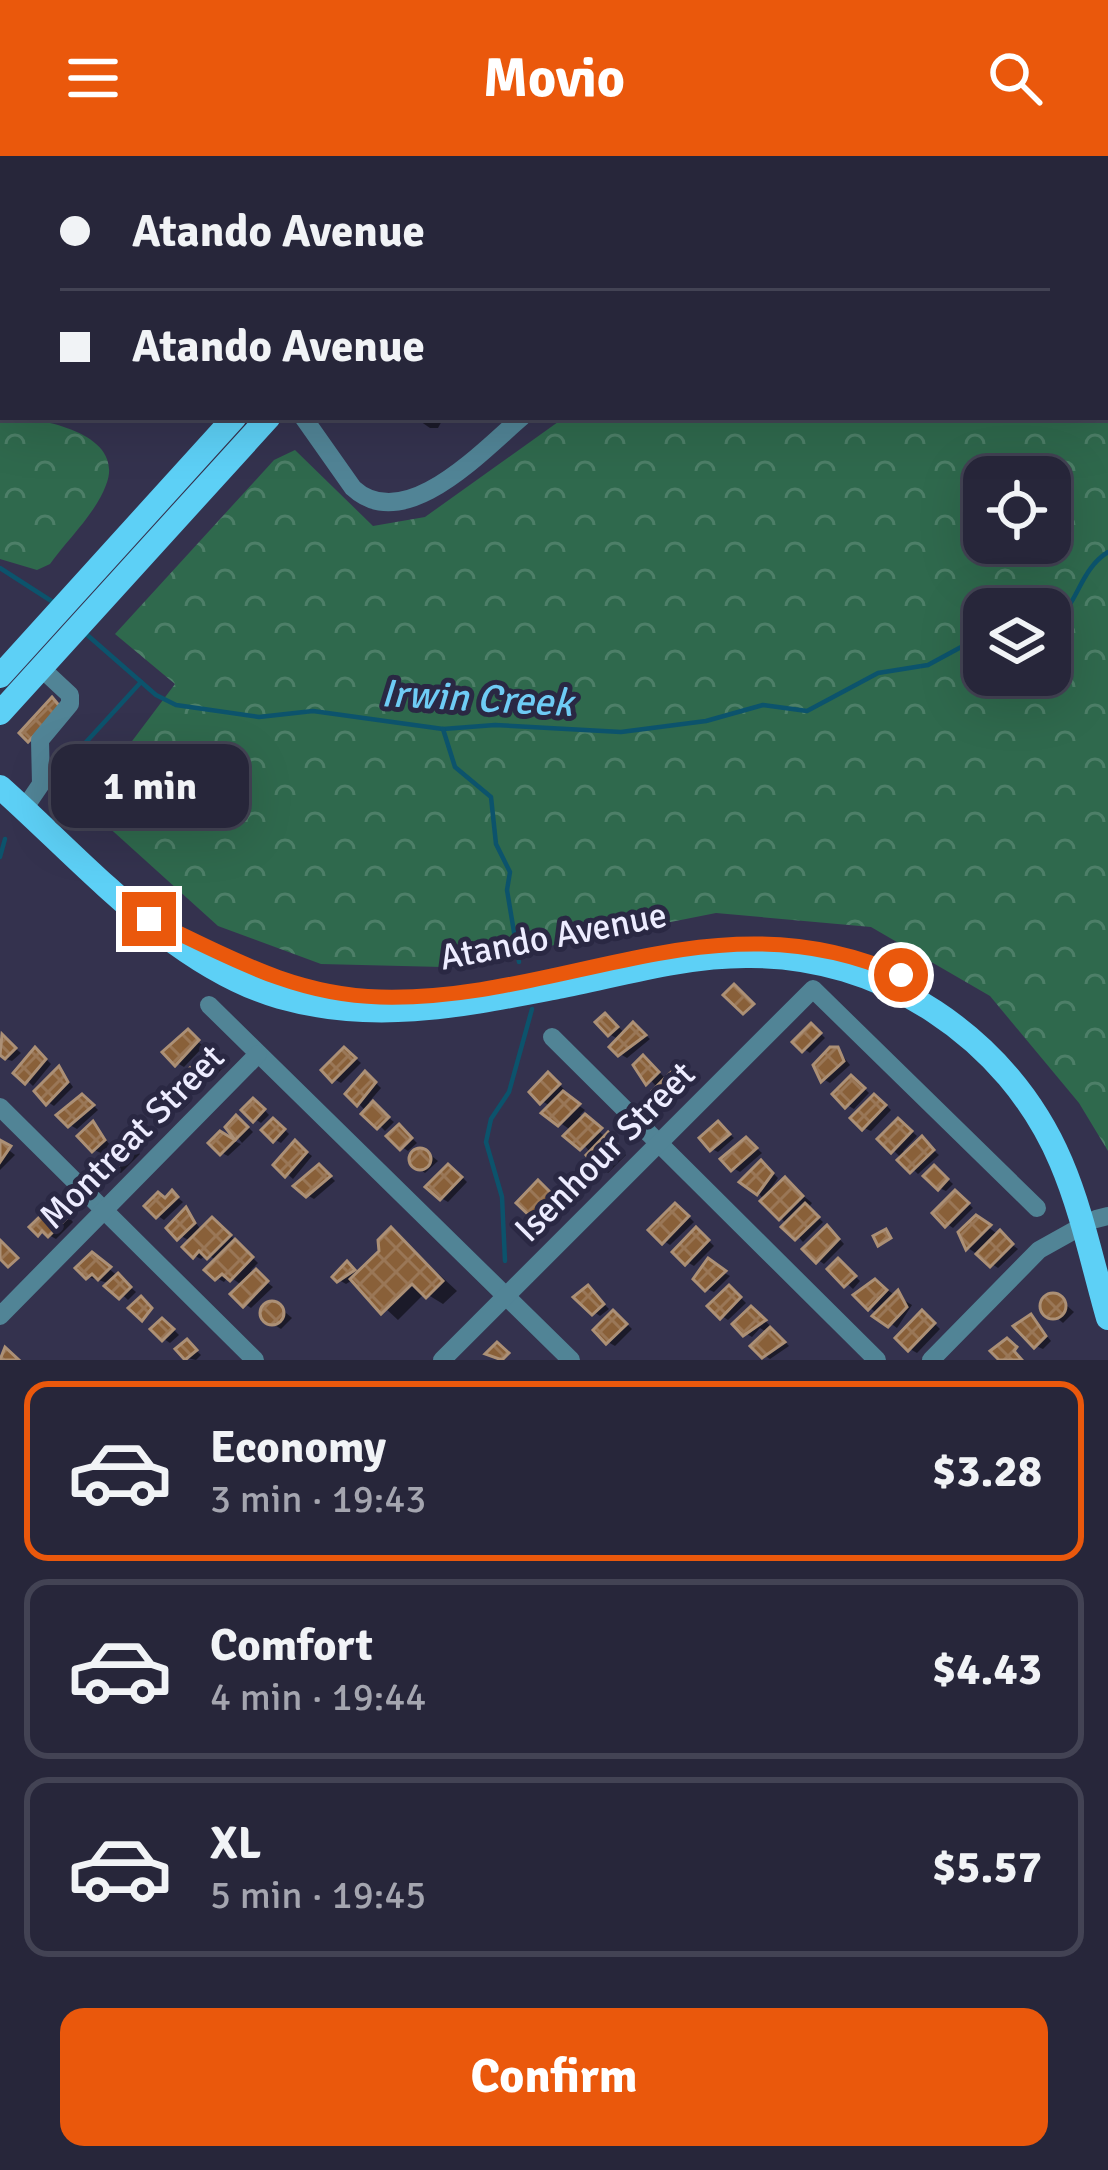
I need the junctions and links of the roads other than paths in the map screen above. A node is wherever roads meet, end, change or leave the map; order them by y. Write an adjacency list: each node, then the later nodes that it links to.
1 (234, 420): 5 (main road)
2 (265, 420): 5 (main road)
3 (518, 420): 4 (street)
4 (308, 425)
5 (96, 587): 6 (main road)
6 (44, 652): 7 (main road); 8 (main road); 10 (street)
7 (0, 676)
8 (0, 713)
9 (0, 788): 10 (main road, Atando Avenue)
10 (25, 809): 18 (main road, Atando Avenue)
11 (209, 1005): 13 (street)
12 (552, 1037): 15 (street)
13 (258, 1054): 17 (street, Montreat Street); 20 (street)
14 (0, 1107): 17 (street)
15 (658, 1143): 16 (street, Isenhour Street); 20 (street, Isenhour Street); 26 (street)
16 (1037, 1208)
17 (104, 1210): 21 (street, Montreat Street); 23 (street)
18 (1095, 1220): 19 (main road, Atando Avenue); 22 (main road, Atando Avenue); 27 (street)
19 (1108, 1263)
20 (506, 1295): 24 (street, Isenhour Street); 25 (street)
21 (0, 1316)
22 (1108, 1318)
23 (255, 1360)
24 (442, 1360)
25 (571, 1360)
26 (877, 1360)
27 (931, 1360)

